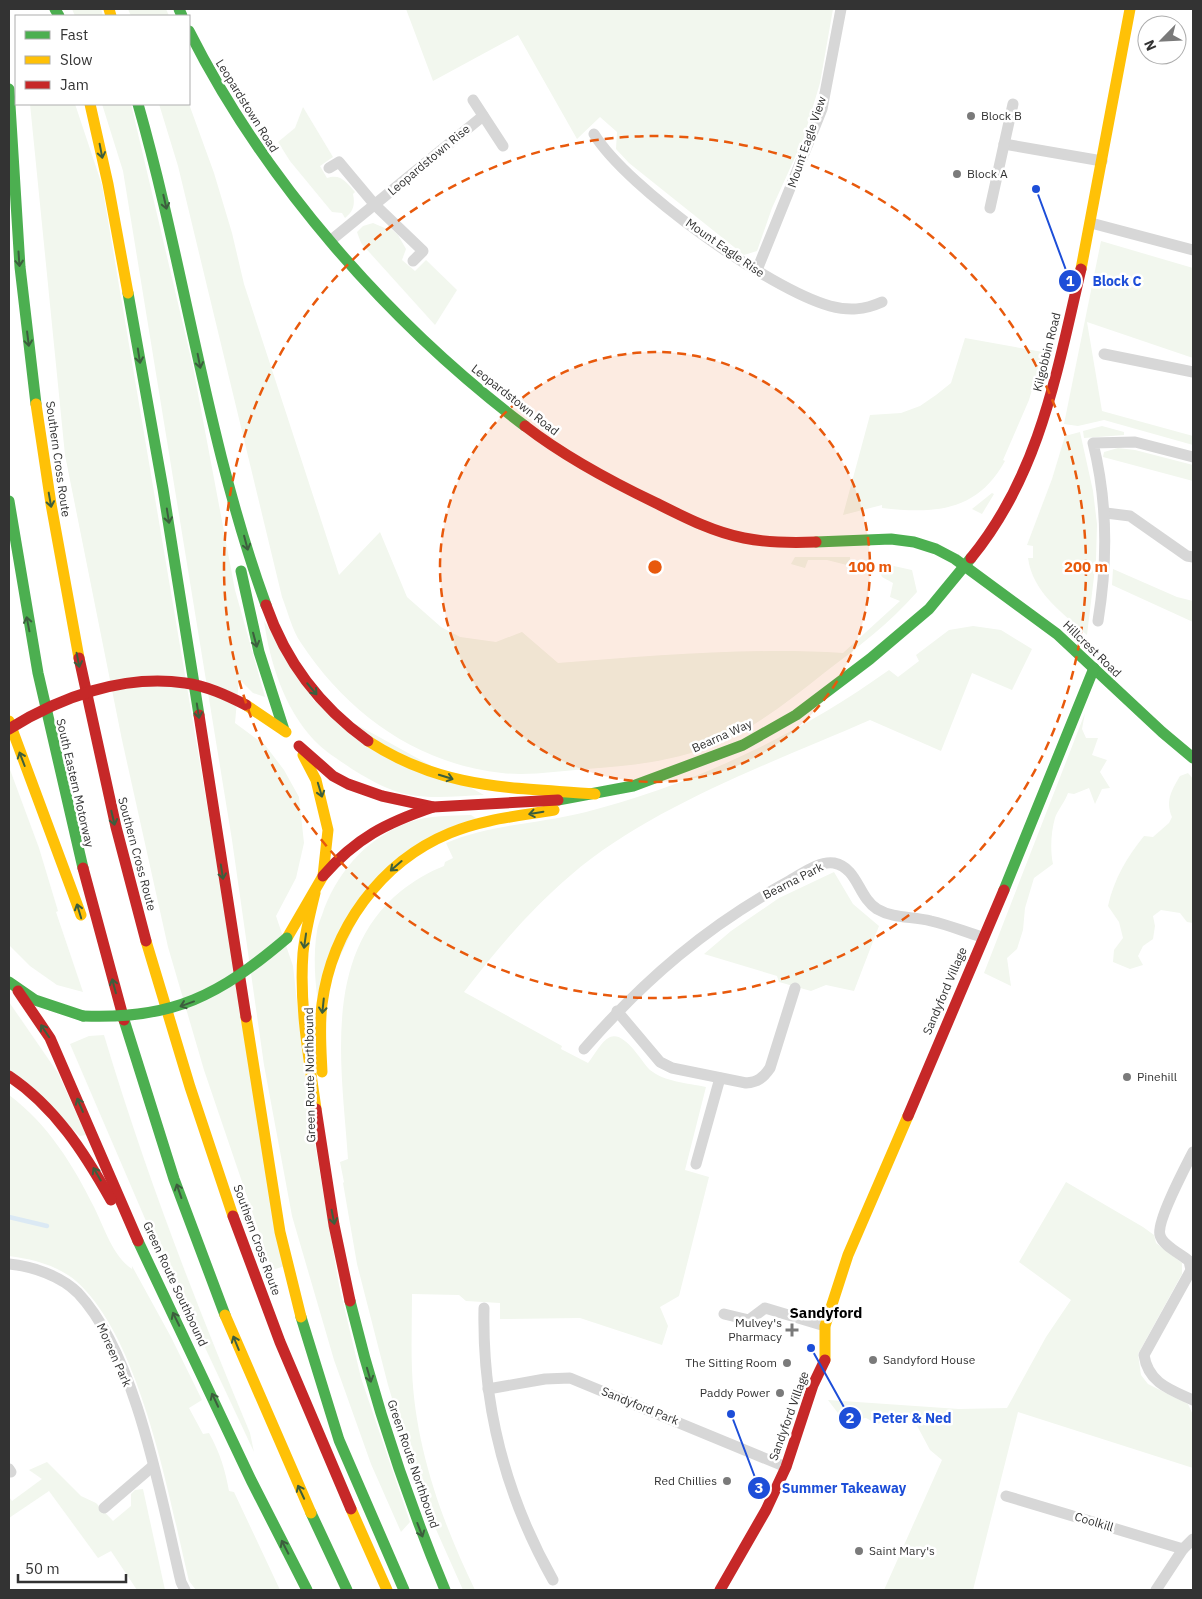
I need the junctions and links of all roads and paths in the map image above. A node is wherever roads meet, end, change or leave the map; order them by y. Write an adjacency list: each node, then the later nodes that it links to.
1 (841, 9): 21 (street, Mount Eagle View)
2 (1130, 9): 13 (main road, Kilgobbin Road)
3 (190, 34): 18 (main road, Leopardstown Road)
4 (9, 88): 78 (main road, Southern Cross Route, one-way to 78)
5 (473, 100): 9 (street)
6 (1013, 104): 11 (street)
7 (90, 105): 79 (main road, one-way to 79)
8 (138, 105): 25 (main road, one-way to 25)
9 (483, 116): 12 (street); 15 (street, Leopardstown Rise)
10 (594, 134): 21 (street, Mount Eagle Rise)
11 (1004, 144): 13 (street); 16 (street)
12 (503, 146)
13 (1102, 162): 17 (main road, Kilgobbin Road)
14 (330, 168): 15 (street, Leopardstown Rise)
15 (375, 205): 18 (street, Leopardstown Rise); 20 (street, Leopardstown Rise)
16 (990, 208)
17 (1090, 223): 19 (street); 30 (main road, Kilgobbin Road)
18 (330, 241): 30 (main road, Leopardstown Road)
19 (1193, 250)
20 (413, 262)
21 (757, 270): 22 (street, Mount Eagle Rise)
22 (882, 302)
23 (1104, 354): 24 (street)
24 (1193, 372)
25 (214, 428): 35 (main road, one-way to 35); 39 (main road, one-way to 39)
26 (1193, 456): 28 (street)
27 (9, 501): 77 (main road, South Eastern Motorway, one-way to 27)
28 (1106, 513): 29 (street); 31 (street)
29 (1193, 557)
30 (966, 566): 32 (main road, Hillcrest Road); 38 (main road, Bearna Way)
31 (1098, 621)
32 (1094, 668): 37 (main road, Hillcrest Road); 44 (main road, Sandyford Village)
33 (9, 721): 43 (main road, one-way to 33)
34 (9, 729): 35 (main road, bridge)
35 (284, 730): 36 (main road)
36 (299, 746): 40 (main road, Bearna Way); 41 (main road, one-way to 41)
37 (1193, 758)
38 (633, 786): 39 (main road, Bearna Way); 57 (main road, Green Route Northbound, one-way to 57)
39 (595, 794): 40 (main road, Bearna Way)
40 (433, 806): 41 (main road, Bearna Way)
41 (324, 876): 42 (main road)
42 (315, 893): 47 (main road, one-way to 47, bridge); 57 (main road, Green Route Northbound, one-way to 57)
43 (84, 924)
44 (982, 938): 49 (street, Bearna Park); 62 (main road, Sandyford Village)
45 (9, 982): 47 (main road)
46 (795, 988): 53 (street)
47 (18, 991): 58 (main road, Green Route Southbound, one-way to 47)
48 (106, 1004): 50 (main road)
49 (617, 1011): 51 (street, Bearna Park); 53 (street)
50 (114, 1030)
51 (584, 1048)
52 (9, 1076): 58 (main road, one-way to 52)
53 (720, 1078): 56 (street)
54 (1193, 1152): 65 (street)
55 (154, 1155): 63 (main road)
56 (696, 1164)
57 (324, 1169): 80 (main road, Green Route Northbound, one-way to 80)
58 (147, 1262): 75 (main road, Green Route Southbound, one-way to 58)
59 (9, 1264): 67 (street, Moreen Park)
60 (484, 1308): 64 (street)
61 (724, 1314): 62 (street)
62 (825, 1326): 68 (main road, Sandyford Village)
63 (226, 1347)
64 (488, 1389): 68 (street, Sandyford Park); 73 (street)
65 (1193, 1400)
66 (265, 1438): 76 (main road)
67 (153, 1466): 70 (street); 74 (street, Moreen Park)
68 (786, 1467): 81 (main road, Sandyford Village)
69 (1006, 1496): 72 (street, Coolkill)
70 (104, 1508)
71 (1193, 1539): 72 (street)
72 (1182, 1549): 82 (street)
73 (553, 1580)
74 (186, 1590)
75 (307, 1590)
76 (340, 1590)
77 (347, 1590)
78 (387, 1590)
79 (404, 1590)
80 (445, 1590)
81 (720, 1590)
82 (1156, 1590)

